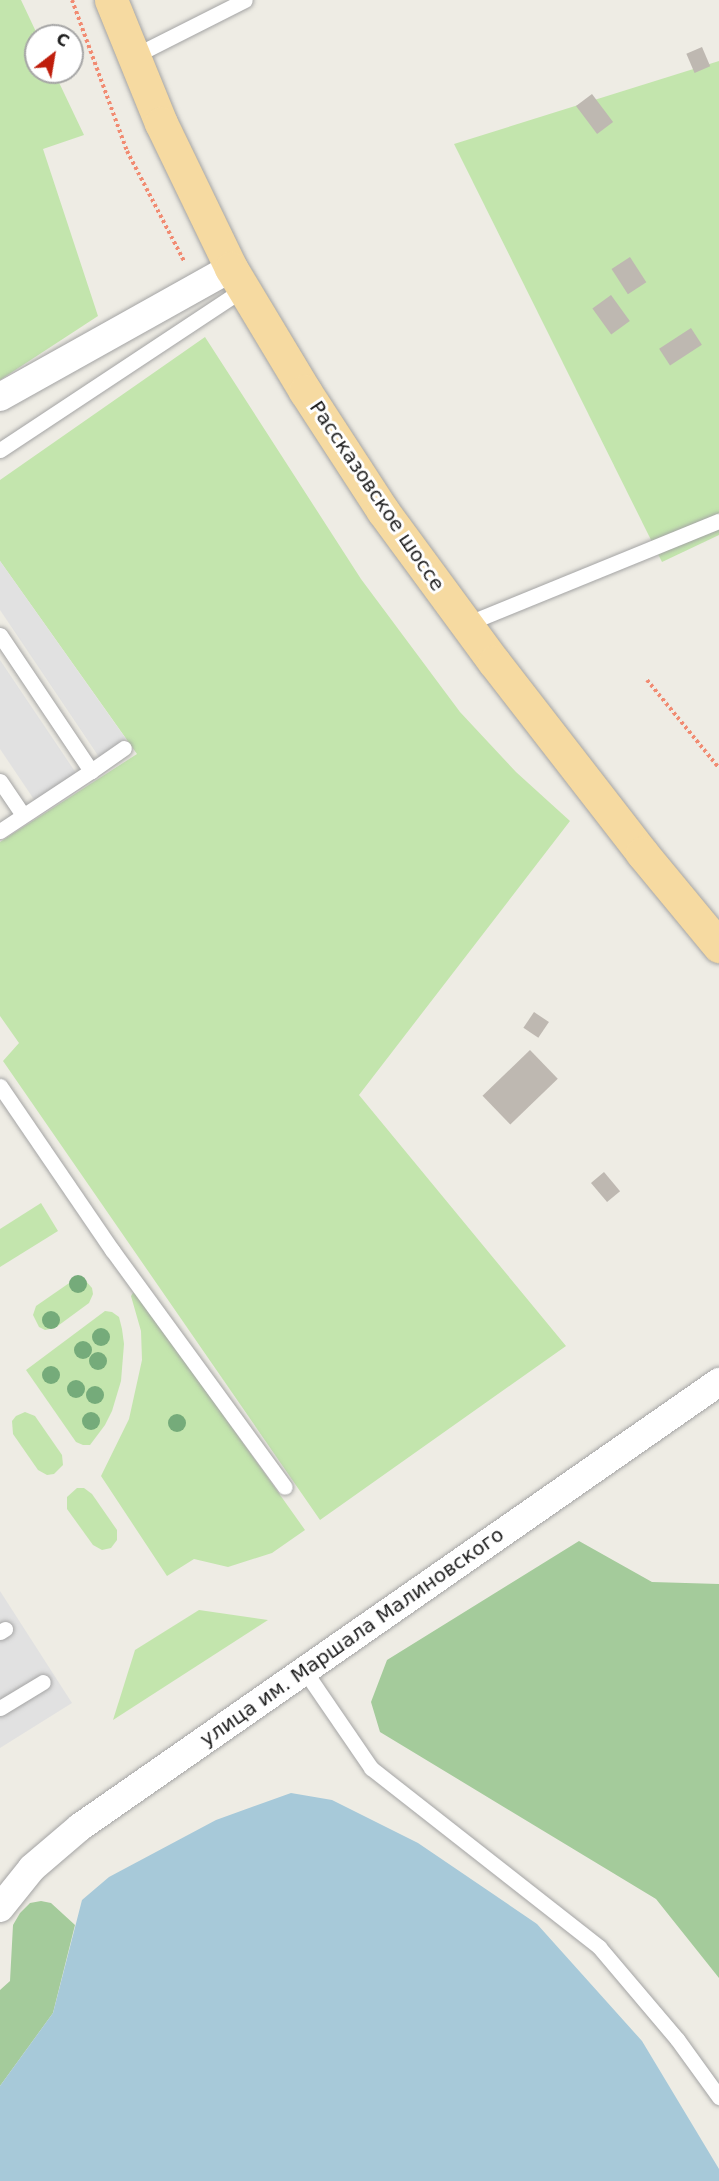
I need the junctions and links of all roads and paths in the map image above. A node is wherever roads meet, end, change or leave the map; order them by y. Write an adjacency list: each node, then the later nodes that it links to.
1 (72, 0): 6 (path)
2 (111, 0): 4 (main road, Рассказовское шоссе)
3 (245, 0): 4 (lane)
4 (134, 56): 5 (main road, Рассказовское шоссе)
5 (237, 279): 6 (street); 8 (lane); 10 (main road, Рассказовское шоссе)
6 (197, 287): 7 (street)
7 (0, 397)
8 (0, 450)
9 (719, 521): 10 (lane)
10 (466, 624): 19 (main road, Рассказовское шоссе)
11 (0, 635): 15 (lane)
12 (647, 680): 14 (path)
13 (124, 748): 15 (lane)
14 (719, 768)
15 (91, 771): 17 (lane)
16 (0, 781): 17 (lane)
17 (23, 815): 18 (lane)
18 (0, 831)
19 (719, 946)
20 (0, 1086): 22 (lane)
21 (714, 1382): 23 (street, улица им. Маршала Малиновского)
22 (285, 1487)
23 (304, 1670): 26 (street, улица им. Маршала Малиновского); 27 (lane)
24 (43, 1682): 25 (lane)
25 (0, 1708)
26 (0, 1908)
27 (719, 2097)

